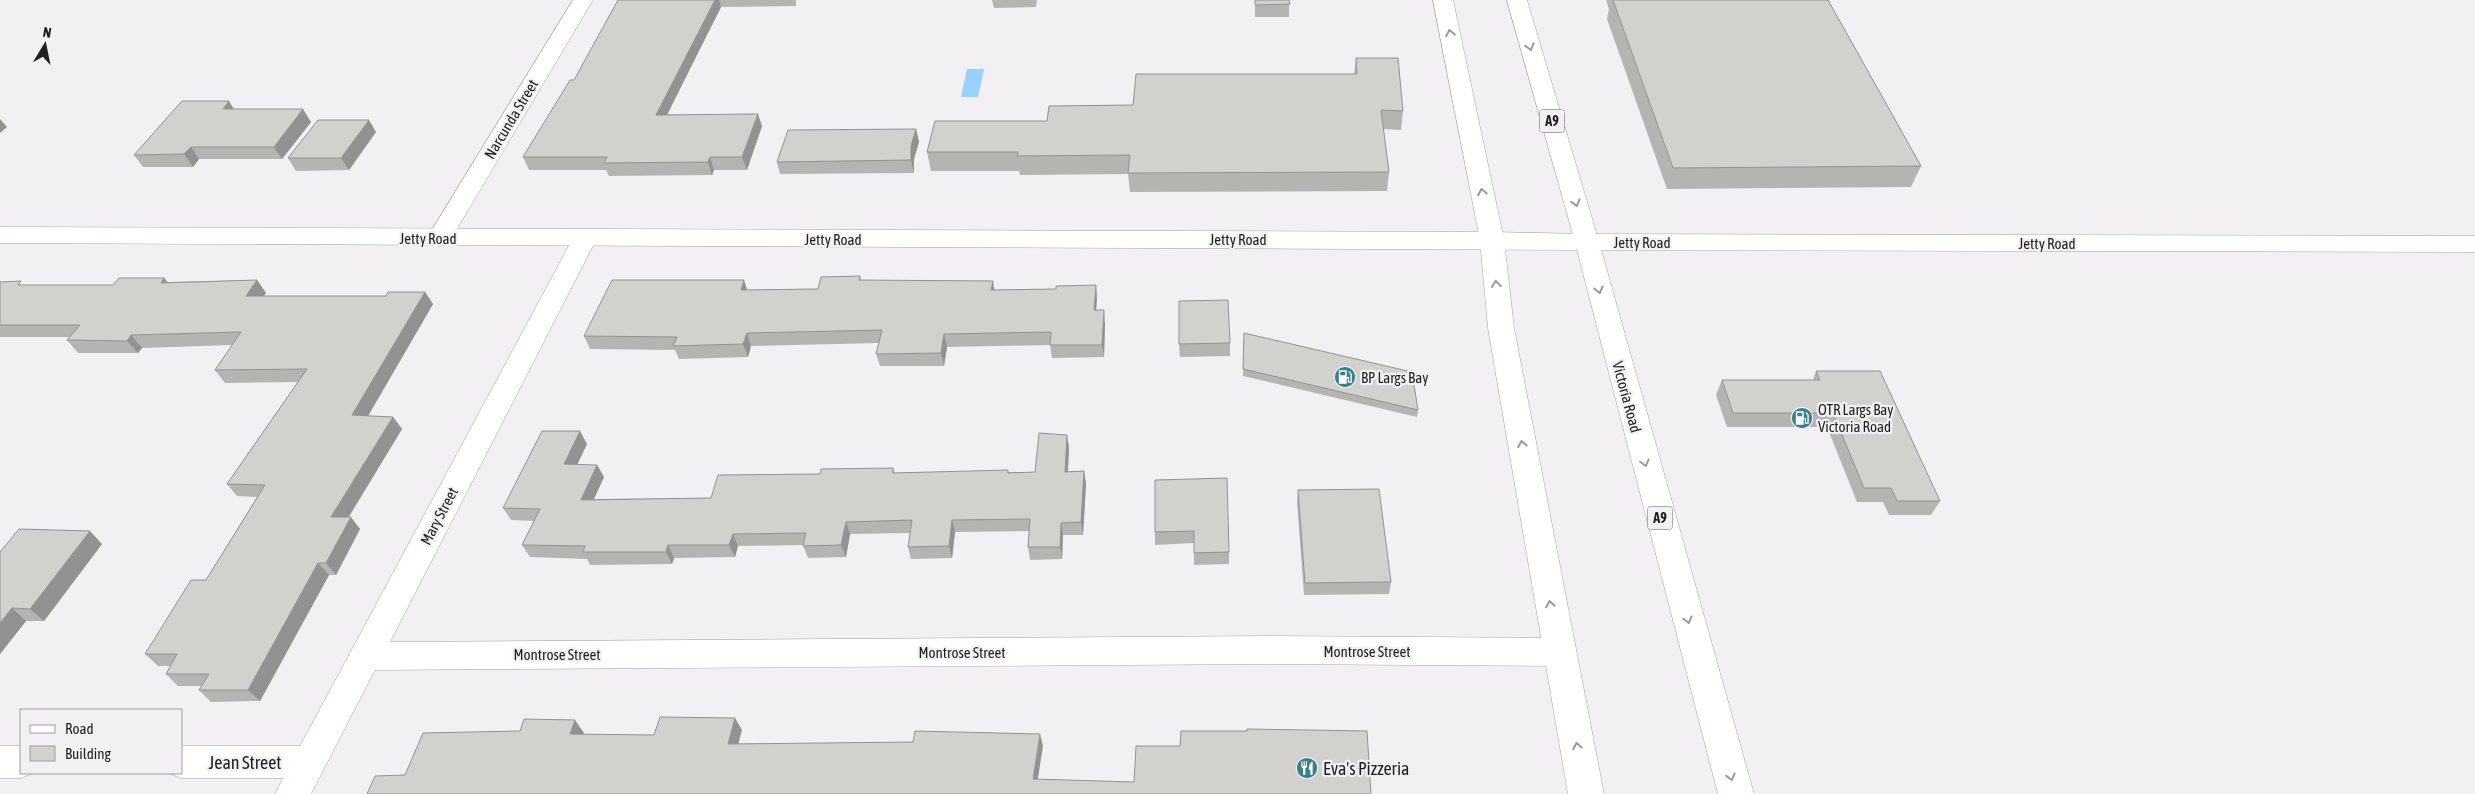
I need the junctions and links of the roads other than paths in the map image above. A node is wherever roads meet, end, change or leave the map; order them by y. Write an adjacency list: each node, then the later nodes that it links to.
1 (583, 0): 5 (main road, Narcunda Street)
2 (1443, 0): 7 (main road, one-way to 2)
3 (1517, 0): 8 (main road, Victoria Road / A9, one-way to 8)
4 (0, 235): 5 (main road, Jetty Road)
5 (440, 238): 6 (main road, Jetty Road)
6 (585, 238): 7 (main road, Jetty Road); 11 (main road, Mary Street)
7 (1492, 240): 8 (main road, Jetty Road); 10 (main road, one-way to 7)
8 (1587, 242): 9 (main road, Jetty Road); 18 (main road, Victoria Road / A9, one-way to 18)
9 (2475, 244)
10 (1558, 652): 11 (main road, Montrose Street); 17 (main road, one-way to 10)
11 (366, 656): 15 (main road, Mary Street)
12 (0, 762): 13 (main road)
13 (20, 762)
14 (182, 762): 15 (main road, Jean Street)
15 (309, 762): 16 (main road, Mary Street)
16 (293, 794)
17 (1586, 794)
18 (1736, 794)

